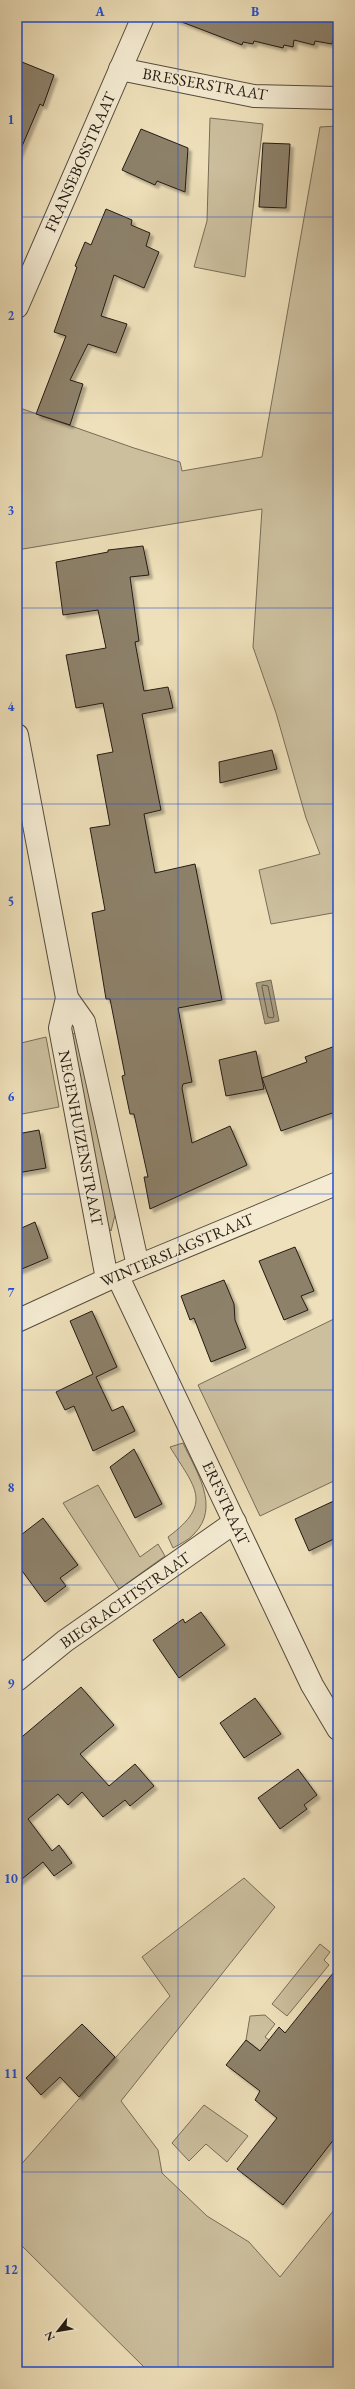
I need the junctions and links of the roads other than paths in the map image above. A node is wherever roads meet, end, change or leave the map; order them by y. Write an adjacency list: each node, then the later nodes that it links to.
1 (143, 17): 2 (street, FRANSEBOSSTRAAT)
2 (120, 69): 3 (street, BRESSERSTRAAT); 4 (street, FRANSEBOSSTRAAT)
3 (338, 98)
4 (17, 307)
5 (17, 734): 6 (street, NEGENHUIZENSTRAAT)
6 (67, 998): 8 (street, NEGENHUIZENSTRAAT); 9 (street, NEGENHUIZENSTRAAT)
7 (338, 1183): 8 (street, WINTERSLAGSTRAAT)
8 (138, 1266): 9 (street, WINTERSLAGSTRAAT)
9 (112, 1277): 10 (street, WINTERSLAGSTRAAT); 11 (street, ERFSTRAAT)
10 (17, 1321)
11 (235, 1522): 12 (street, BIEGRACHTSTRAAT); 13 (street, ERFSTRAAT)
12 (17, 1680)
13 (338, 1729)

